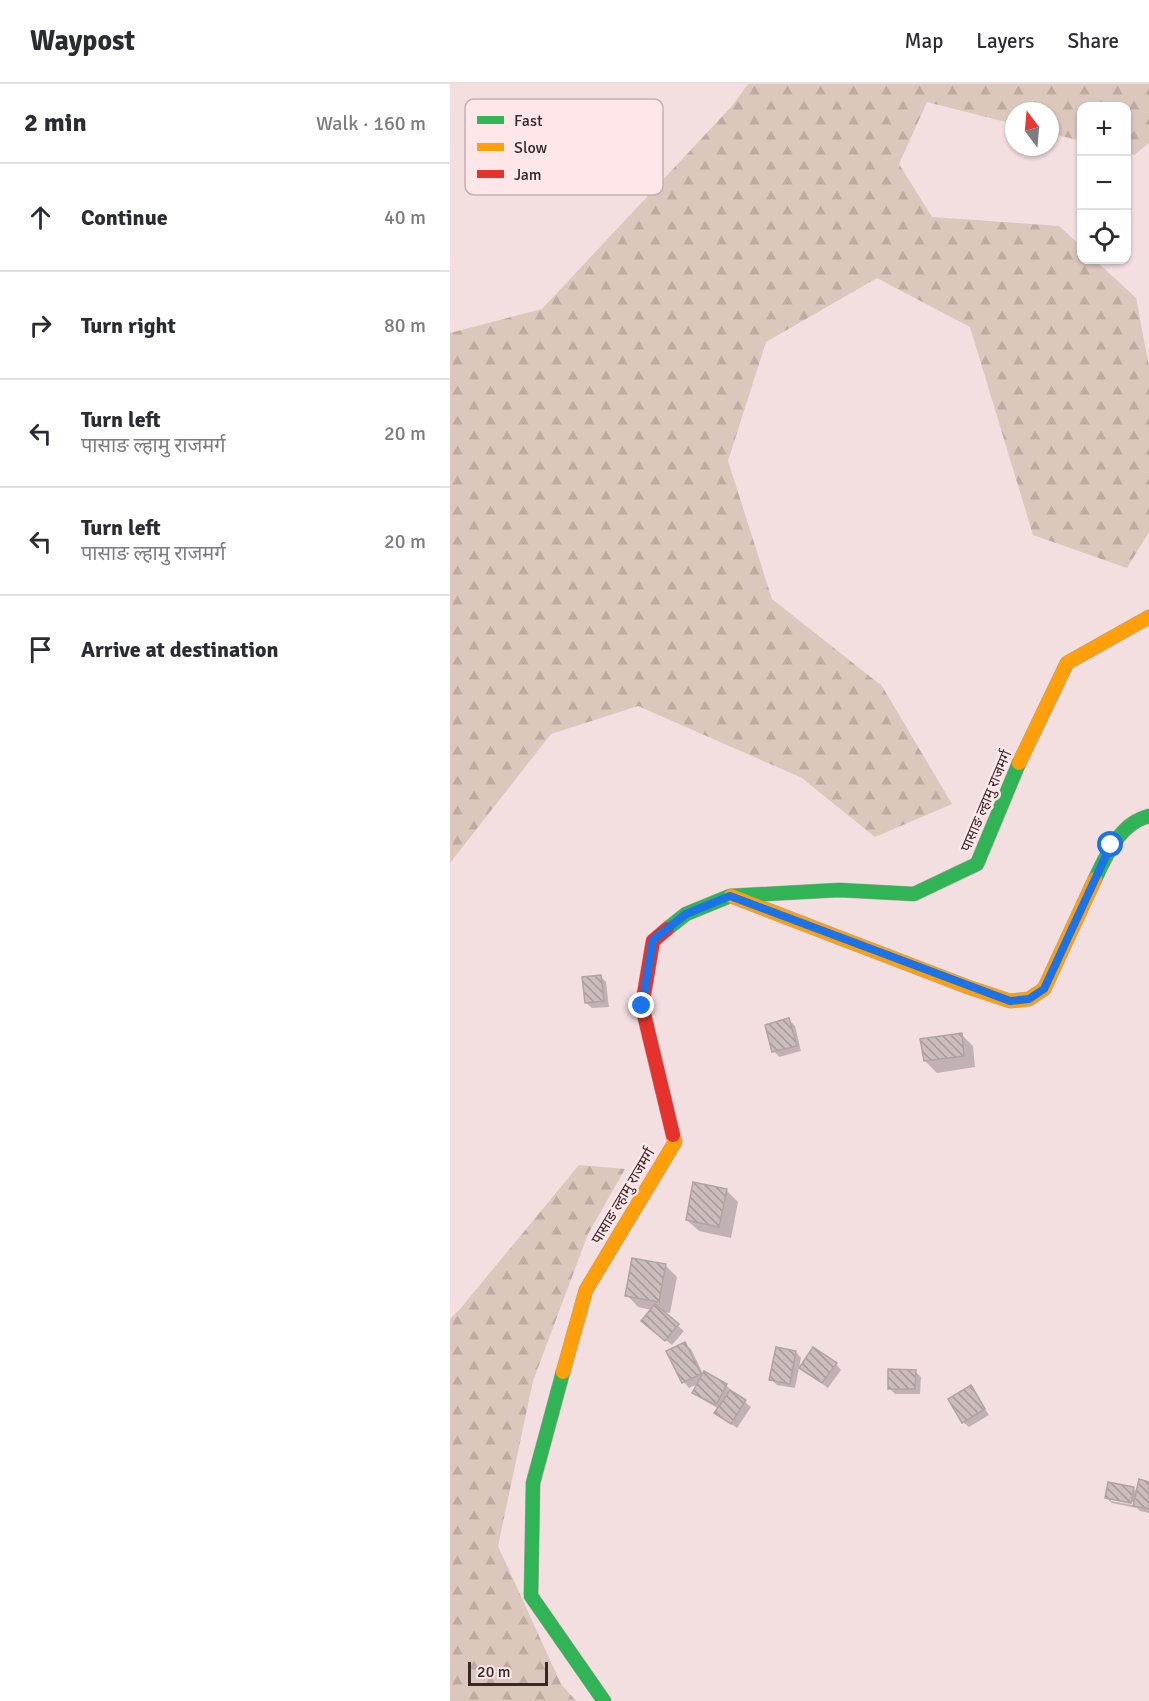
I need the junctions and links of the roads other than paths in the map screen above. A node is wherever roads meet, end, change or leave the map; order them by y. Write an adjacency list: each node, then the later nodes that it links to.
1 (1149, 617): 3 (main road, पासाङ ल्हामु राजमर्ग)
2 (1149, 816): 3 (main road)
3 (730, 896): 4 (main road, पासाङ ल्हामु राजमर्ग)
4 (604, 1701)

